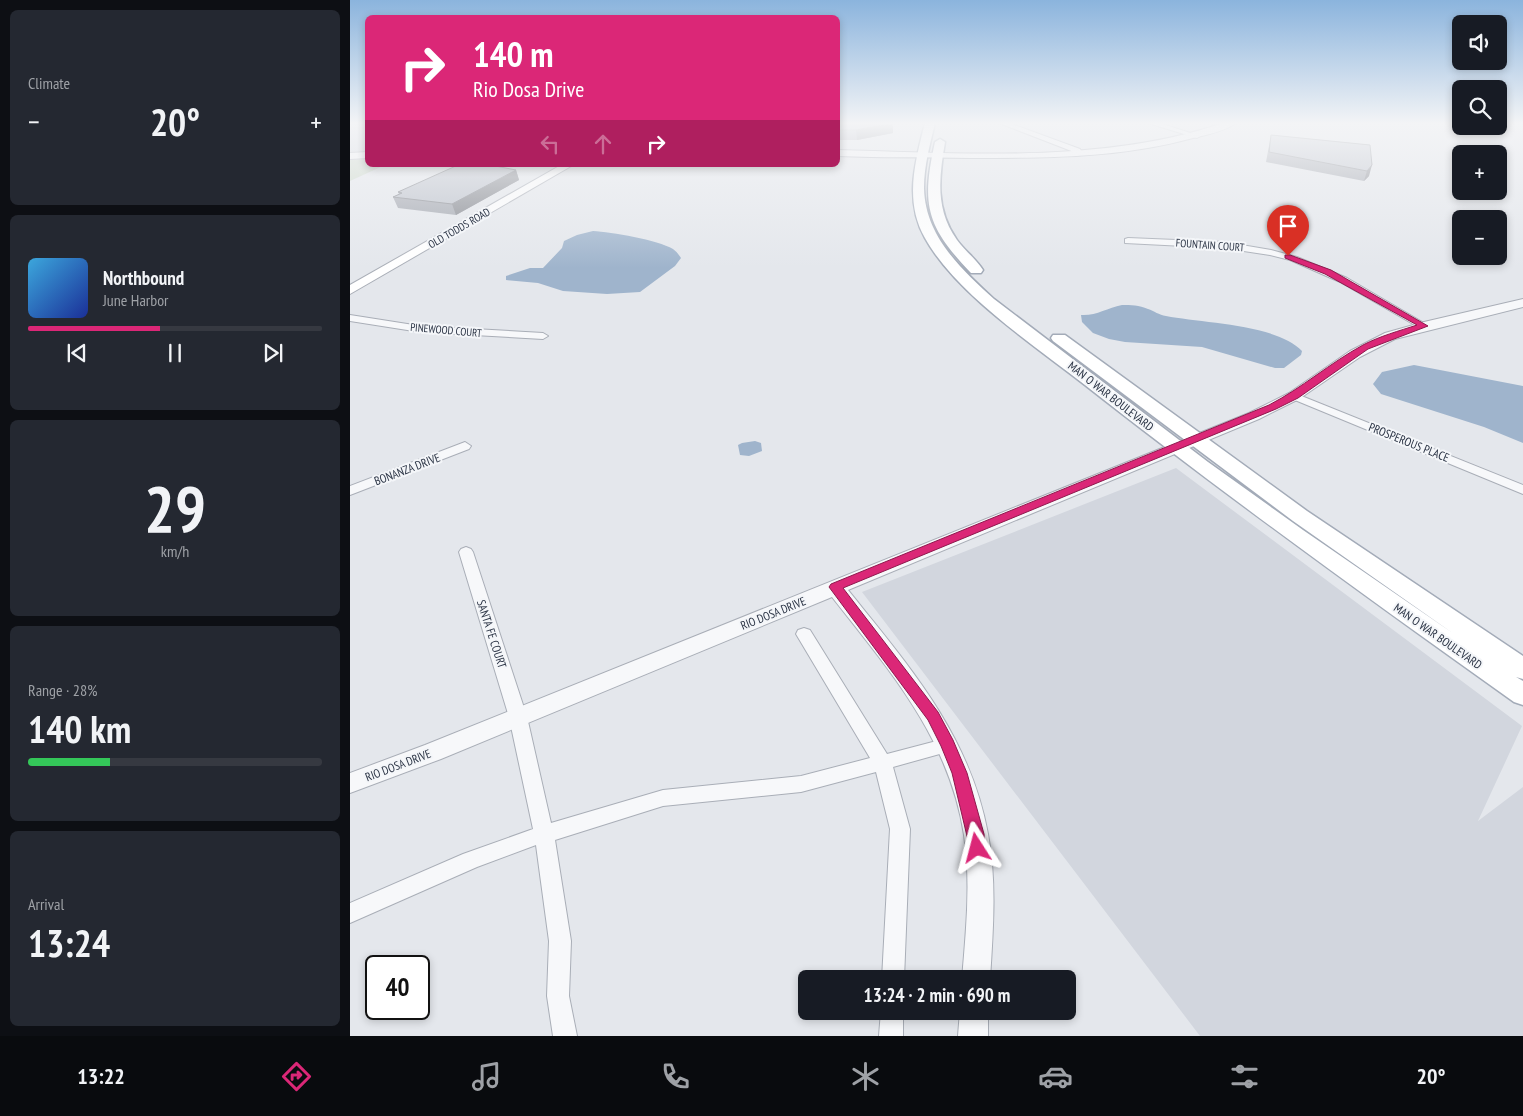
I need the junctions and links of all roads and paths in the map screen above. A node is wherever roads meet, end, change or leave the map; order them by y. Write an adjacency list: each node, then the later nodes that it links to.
1 (557, 171): 4 (main road, OLD TODDS ROAD)
2 (925, 171): 10 (main road, MAN O WAR BOULEVARD)
3 (1128, 241): 7 (street, FOUNTAIN COURT)
4 (350, 290)
5 (1523, 303): 7 (street, RIO DOSA DRIVE)
6 (350, 318): 8 (street, PINEWOOD COURT)
7 (1424, 326): 9 (street, RIO DOSA DRIVE)
8 (543, 336)
9 (1294, 396): 10 (street, RIO DOSA DRIVE); 12 (street, PROSPEROUS PLACE)
10 (1185, 442): 15 (street, RIO DOSA DRIVE); 17 (main road, MAN O WAR BOULEVARD); 18 (main road, MAN O WAR BOULEVARD)
11 (465, 446): 13 (street, BONANZA DRIVE)
12 (1523, 490)
13 (350, 491)
14 (466, 552): 19 (street, SANTA FE COURT)
15 (835, 587): 19 (street, RIO DOSA DRIVE); 20 (street)
16 (804, 634): 21 (street)
17 (1523, 669)
18 (1523, 695)
19 (518, 716): 22 (street, RIO DOSA DRIVE); 23 (street, SANTA FE COURT)
20 (948, 745): 21 (street); 26 (street)
21 (882, 762): 23 (street); 25 (street)
22 (350, 783)
23 (544, 834): 24 (street); 29 (street, SANTA FE COURT)
24 (350, 913)
25 (893, 970)
26 (977, 970)
27 (892, 1020): 30 (street)
28 (974, 1020): 31 (street)
29 (564, 1036)
30 (891, 1036)
31 (973, 1036)

